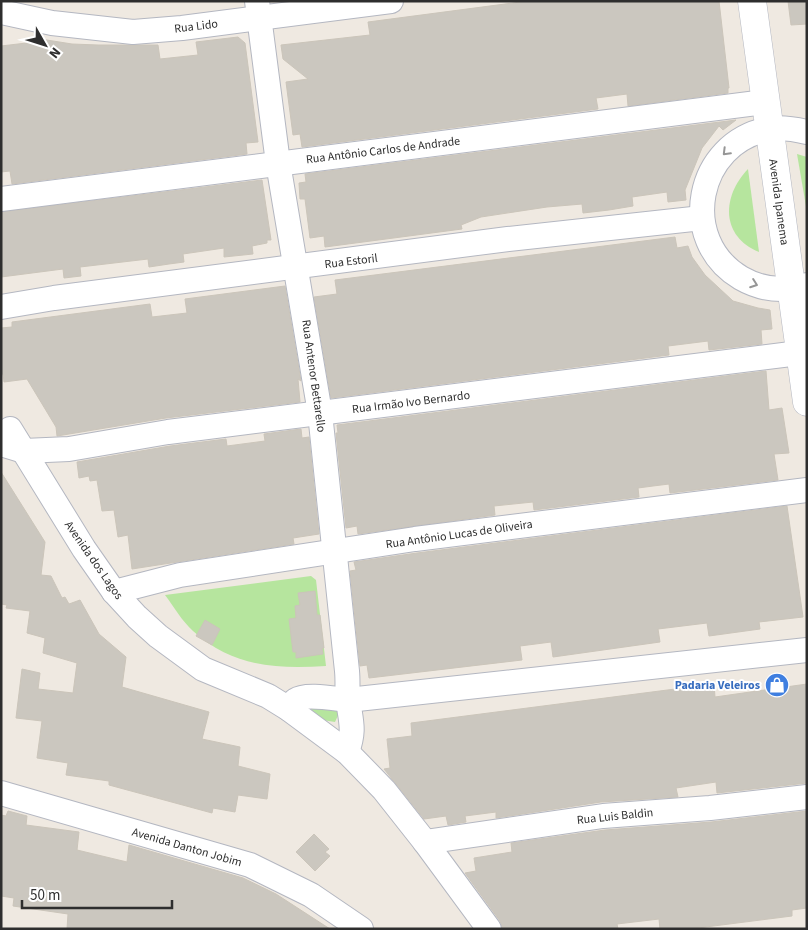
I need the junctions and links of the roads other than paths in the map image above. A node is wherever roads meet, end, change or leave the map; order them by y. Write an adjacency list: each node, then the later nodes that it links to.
1 (390, 1): 3 (street, Rua Lido)
2 (752, 1): 5 (street, Avenida Ipanema)
3 (258, 9): 4 (street, Rua Lido); 8 (street, Rua Antenor Bettarello)
4 (1, 12)
5 (765, 102): 6 (street, Avenida Ipanema); 8 (street, Rua Antônio Carlos de Andrade)
6 (769, 129): 7 (street); 10 (street, one-way to 10); 12 (street, Avenida Ipanema)
7 (807, 132)
8 (278, 163): 9 (street, Rua Antônio Carlos de Andrade); 11 (street, Rua Antenor Bettarello)
9 (1, 199)
10 (702, 218): 11 (street, Rua Estoril); 12 (street, one-way to 12)
11 (297, 268): 13 (street, Rua Estoril); 16 (street, Rua Antenor Bettarello)
12 (799, 287): 14 (street, Avenida Ipanema)
13 (1, 307)
14 (799, 353): 15 (street, Avenida Ipanema); 16 (street, Rua Irmão Ivo Bernardo)
15 (807, 402)
16 (320, 413): 18 (street, Rua Irmão Ivo Bernardo); 20 (street, Rua Antenor Bettarello)
17 (3, 431): 18 (street)
18 (24, 452): 21 (street, Avenida dos Lagos)
19 (807, 490): 20 (street, Rua Antônio Lucas de Oliveira)
20 (334, 552): 21 (street, Rua Antônio Lucas de Oliveira); 23 (street, Rua Antenor Bettarello)
21 (114, 592): 24 (street, Avenida dos Lagos)
22 (807, 650): 23 (street)
23 (348, 700): 24 (street); 25 (street, Rua Antenor Bettarello)
24 (289, 709): 25 (street, Avenida dos Lagos)
25 (347, 752): 28 (street, Avenida dos Lagos)
26 (1, 793): 29 (street, Avenida Danton Jobim)
27 (807, 797): 28 (street, Rua Luis Baldin)
28 (425, 842): 30 (street, Avenida dos Lagos)
29 (361, 929)
30 (489, 929)

